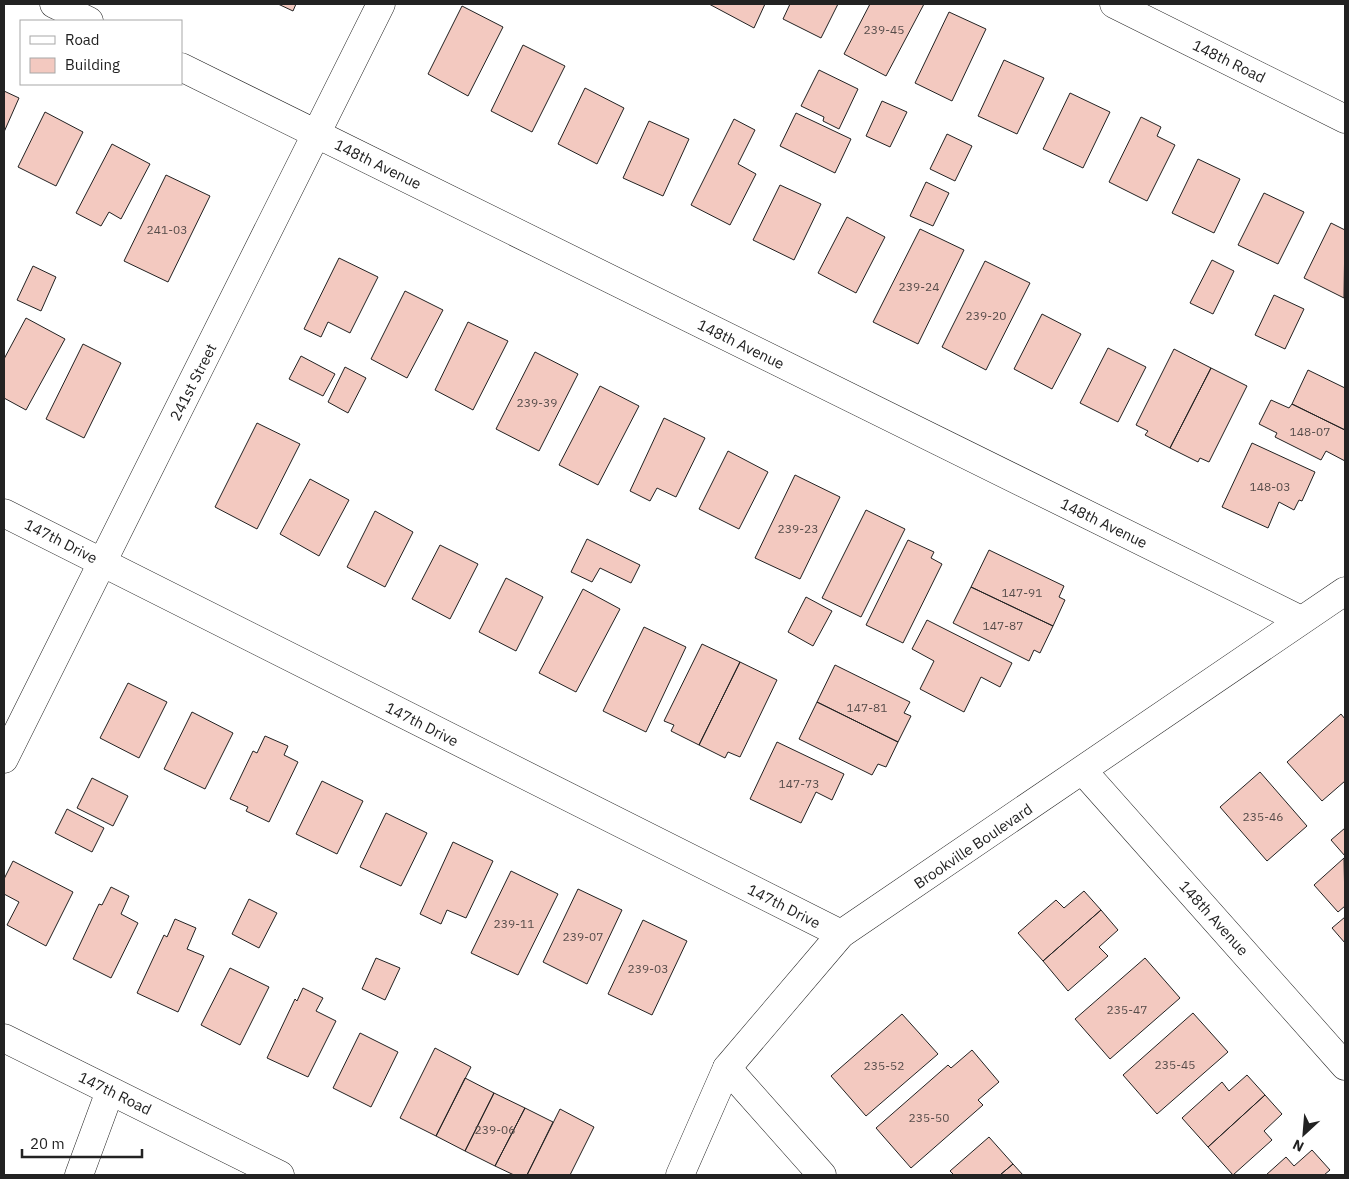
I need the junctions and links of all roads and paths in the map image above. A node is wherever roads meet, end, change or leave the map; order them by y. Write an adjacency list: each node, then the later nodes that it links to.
1 (54, 4): 4 (street)
2 (381, 4): 7 (street, 241st Street)
3 (1114, 4): 6 (street, 148th Road)
4 (87, 20)
5 (182, 67): 7 (street, 148th Avenue)
6 (1345, 119)
7 (317, 134): 9 (street, 241st Street); 11 (street, 148th Avenue)
8 (4, 513): 9 (street, 147th Drive)
9 (103, 562): 12 (street, 241st Street); 14 (street, 147th Drive)
10 (1345, 590): 11 (street, Brookville Boulevard)
11 (1301, 620): 13 (street, Brookville Boulevard)
12 (4, 759)
13 (1084, 771): 14 (street, Brookville Boulevard); 16 (street, 148th Avenue)
14 (841, 934): 17 (street, Brookville Boulevard)
15 (4, 1038): 18 (street, 147th Road)
16 (1345, 1066)
17 (727, 1068): 21 (street, Brookville Boulevard); 22 (street)
18 (110, 1091): 19 (street); 20 (street, 147th Road)
19 (78, 1175)
20 (280, 1175)
21 (680, 1175)
22 (822, 1175)

